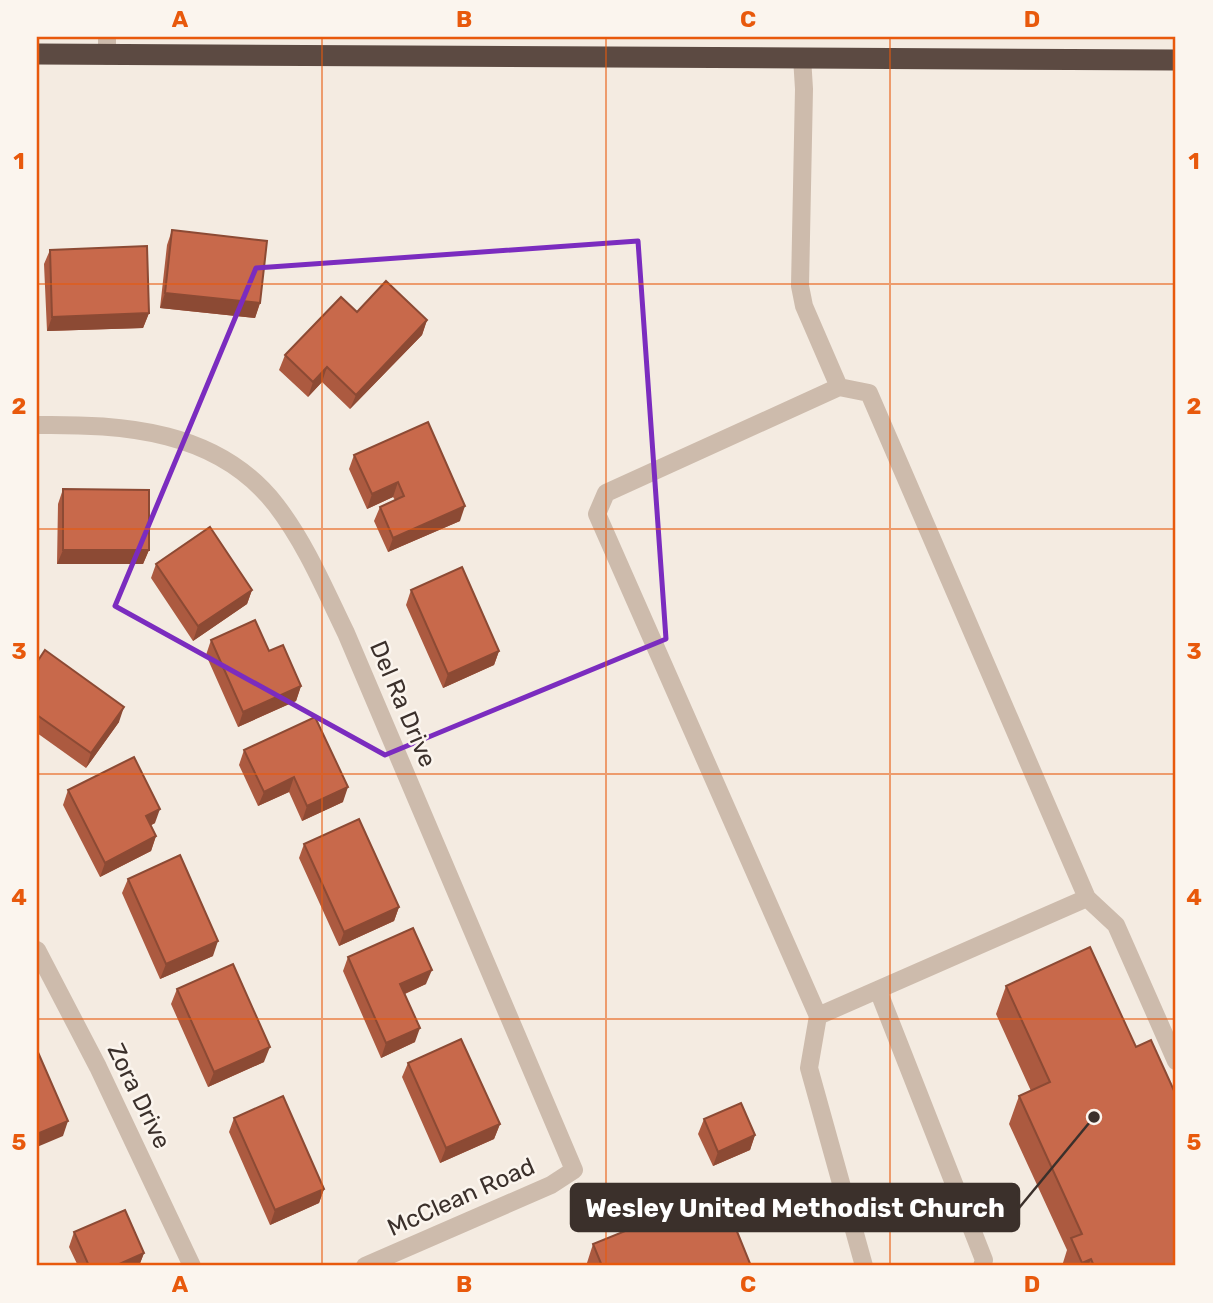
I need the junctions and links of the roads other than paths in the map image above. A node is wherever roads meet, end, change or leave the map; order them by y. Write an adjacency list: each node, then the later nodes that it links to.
1 (107, 46): 2 (highway); 3 (highway)
2 (37, 54)
3 (802, 57): 4 (highway); 5 (street)
4 (1176, 60)
5 (839, 387): 7 (street); 10 (street)
6 (37, 425): 12 (street, Del Ra Drive)
7 (1087, 898): 9 (street); 11 (street)
8 (37, 950): 13 (street, Zora Drive)
9 (878, 990): 10 (street); 16 (street)
10 (818, 1016): 15 (street)
11 (1176, 1061)
12 (574, 1170): 14 (street, McClean Road)
13 (192, 1266)
14 (365, 1266)
15 (863, 1266)
16 (982, 1266)

